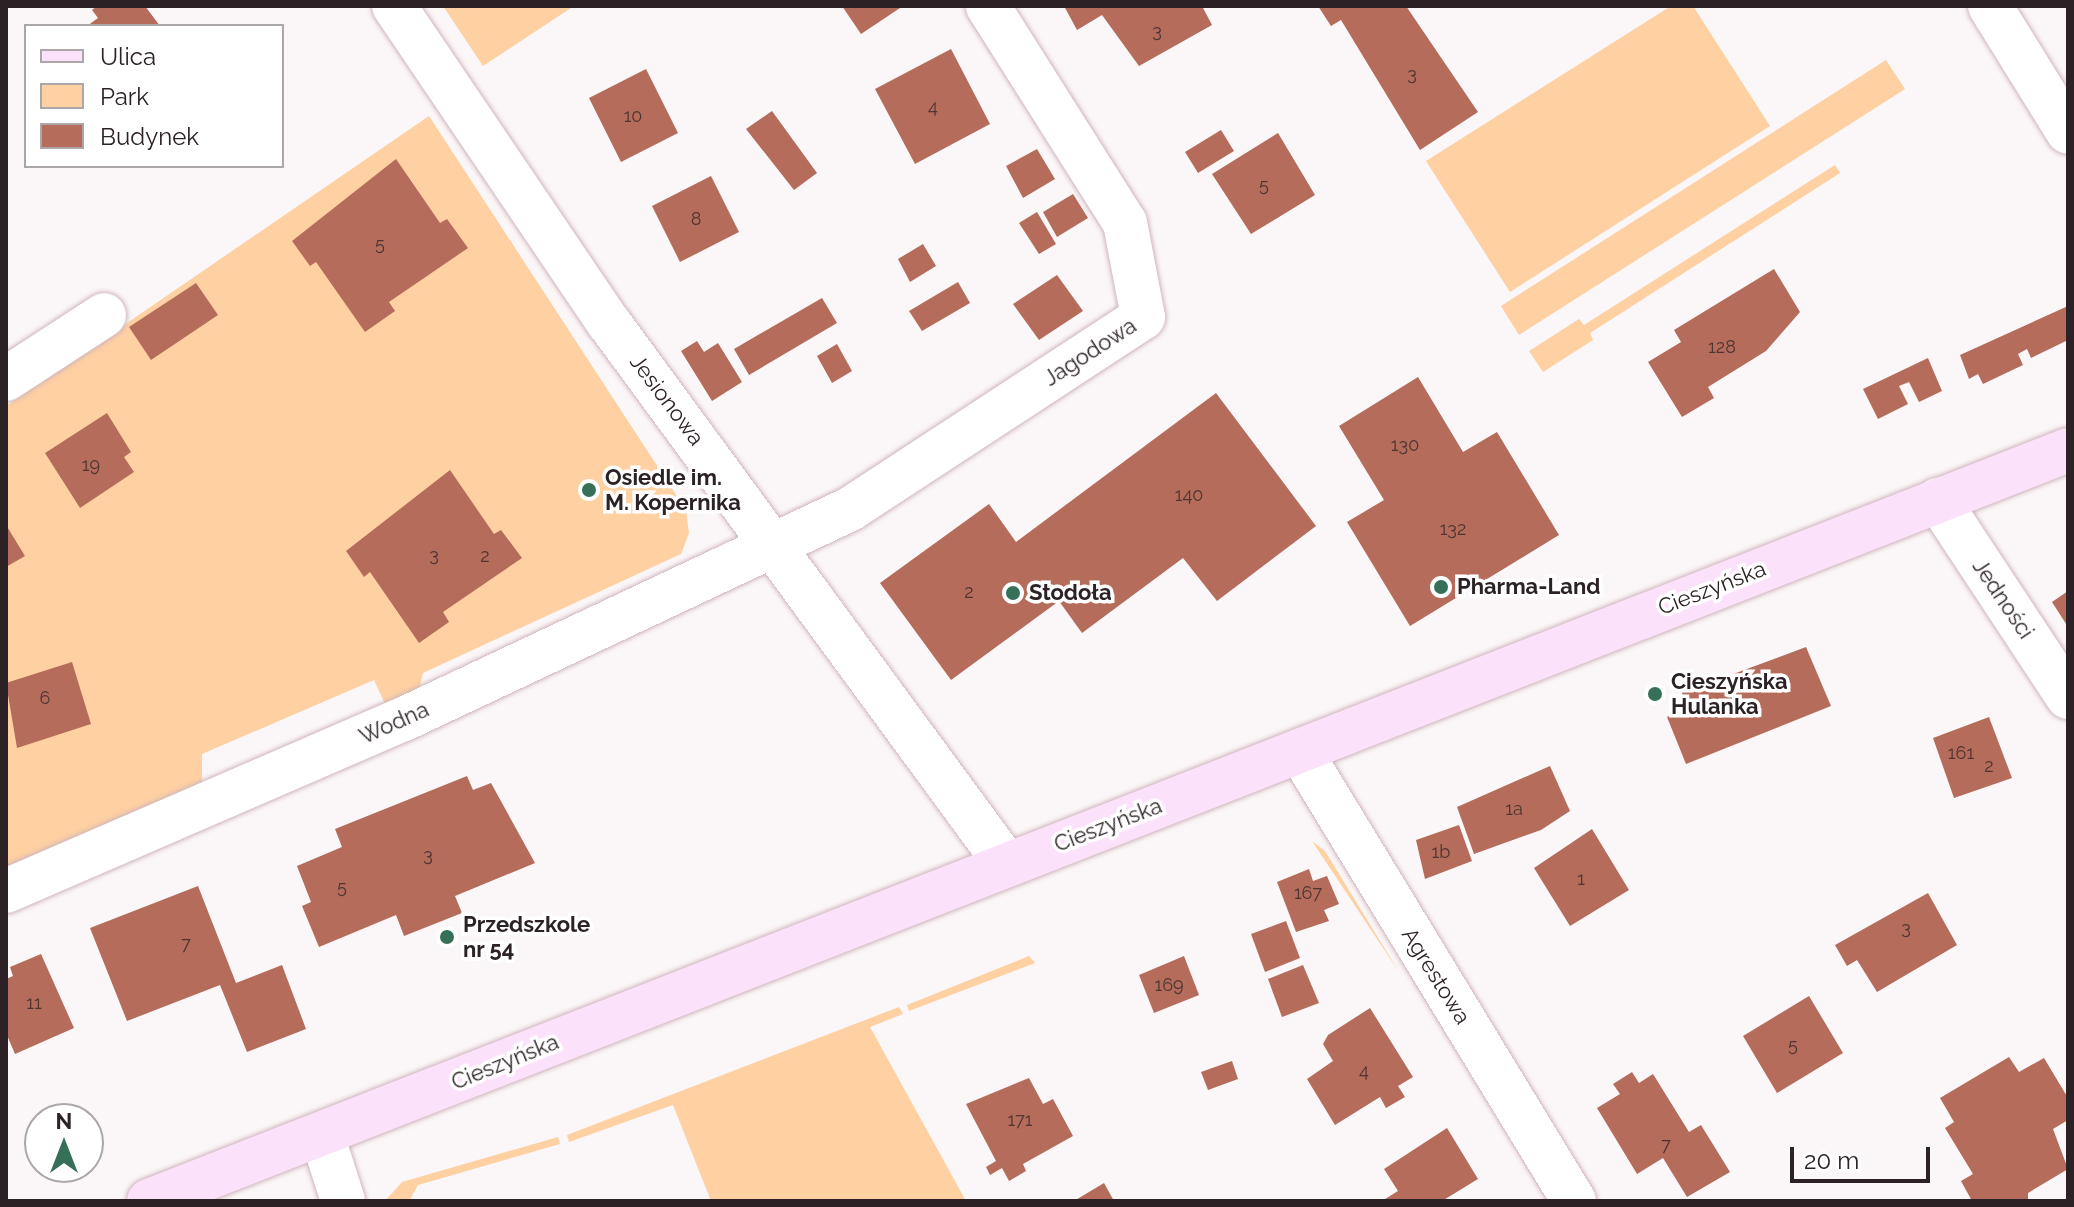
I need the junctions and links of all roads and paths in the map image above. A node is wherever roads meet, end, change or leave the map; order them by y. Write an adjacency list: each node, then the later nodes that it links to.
1 (394, 6): 9 (street, Jesionowa)
2 (988, 6): 9 (street, Jagodowa)
3 (1990, 6): 4 (street)
4 (2068, 132)
5 (104, 315): 6 (street)
6 (6, 379)
7 (2068, 450): 8 (main road, Cieszyńska)
8 (1938, 500): 10 (street, Jedności); 11 (main road, Cieszyńska)
9 (777, 545): 12 (street, Jesionowa); 13 (street, Wodna)
10 (2068, 697)
11 (1300, 751): 12 (main road, Cieszyńska); 17 (street, Agrestowa)
12 (1007, 865): 14 (main road, Cieszyńska)
13 (6, 891)
14 (322, 1135): 15 (main road, Cieszyńska); 16 (street)
15 (149, 1201)
16 (343, 1201)
17 (1574, 1201)

